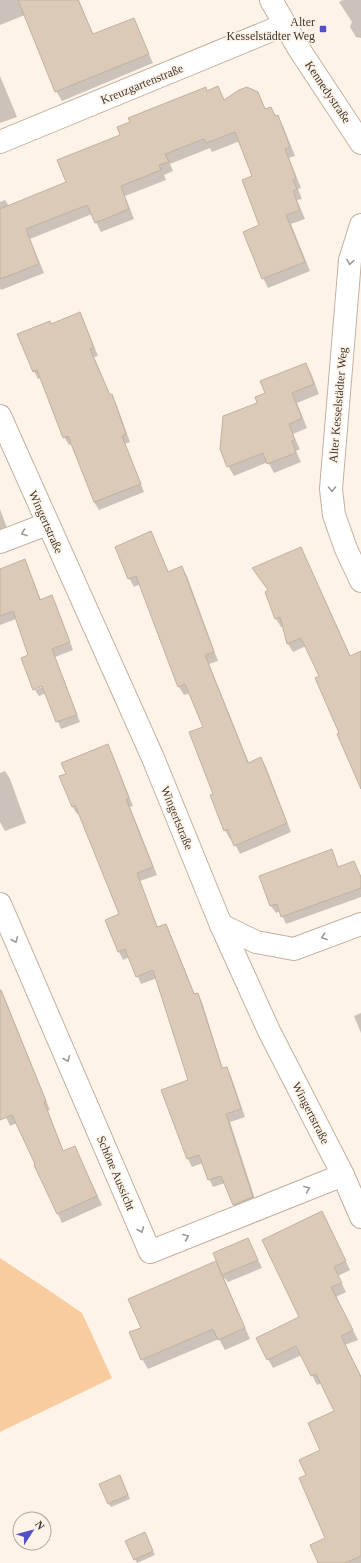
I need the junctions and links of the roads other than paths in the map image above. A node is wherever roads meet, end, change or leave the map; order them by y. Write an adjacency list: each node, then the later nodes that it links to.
1 (271, 0): 2 (street, Kennedystraße)
2 (284, 25): 3 (street, Kreuzgartenstraße); 4 (street, Kennedystraße)
3 (0, 142)
4 (361, 143)
5 (361, 225): 9 (street, Alter Kesselstädter Weg, one-way to 9)
6 (0, 416): 7 (street, Wingertstraße)
7 (47, 524): 8 (street, one-way to 8); 12 (street, Wingertstraße)
8 (0, 542)
9 (361, 581)
10 (0, 904): 13 (street, Schöne Aussicht, one-way to 13)
11 (361, 924): 12 (street, one-way to 12)
12 (221, 925): 13 (street, Wingertstraße)
13 (342, 1175): 14 (street, Wingertstraße)
14 (361, 1217)

